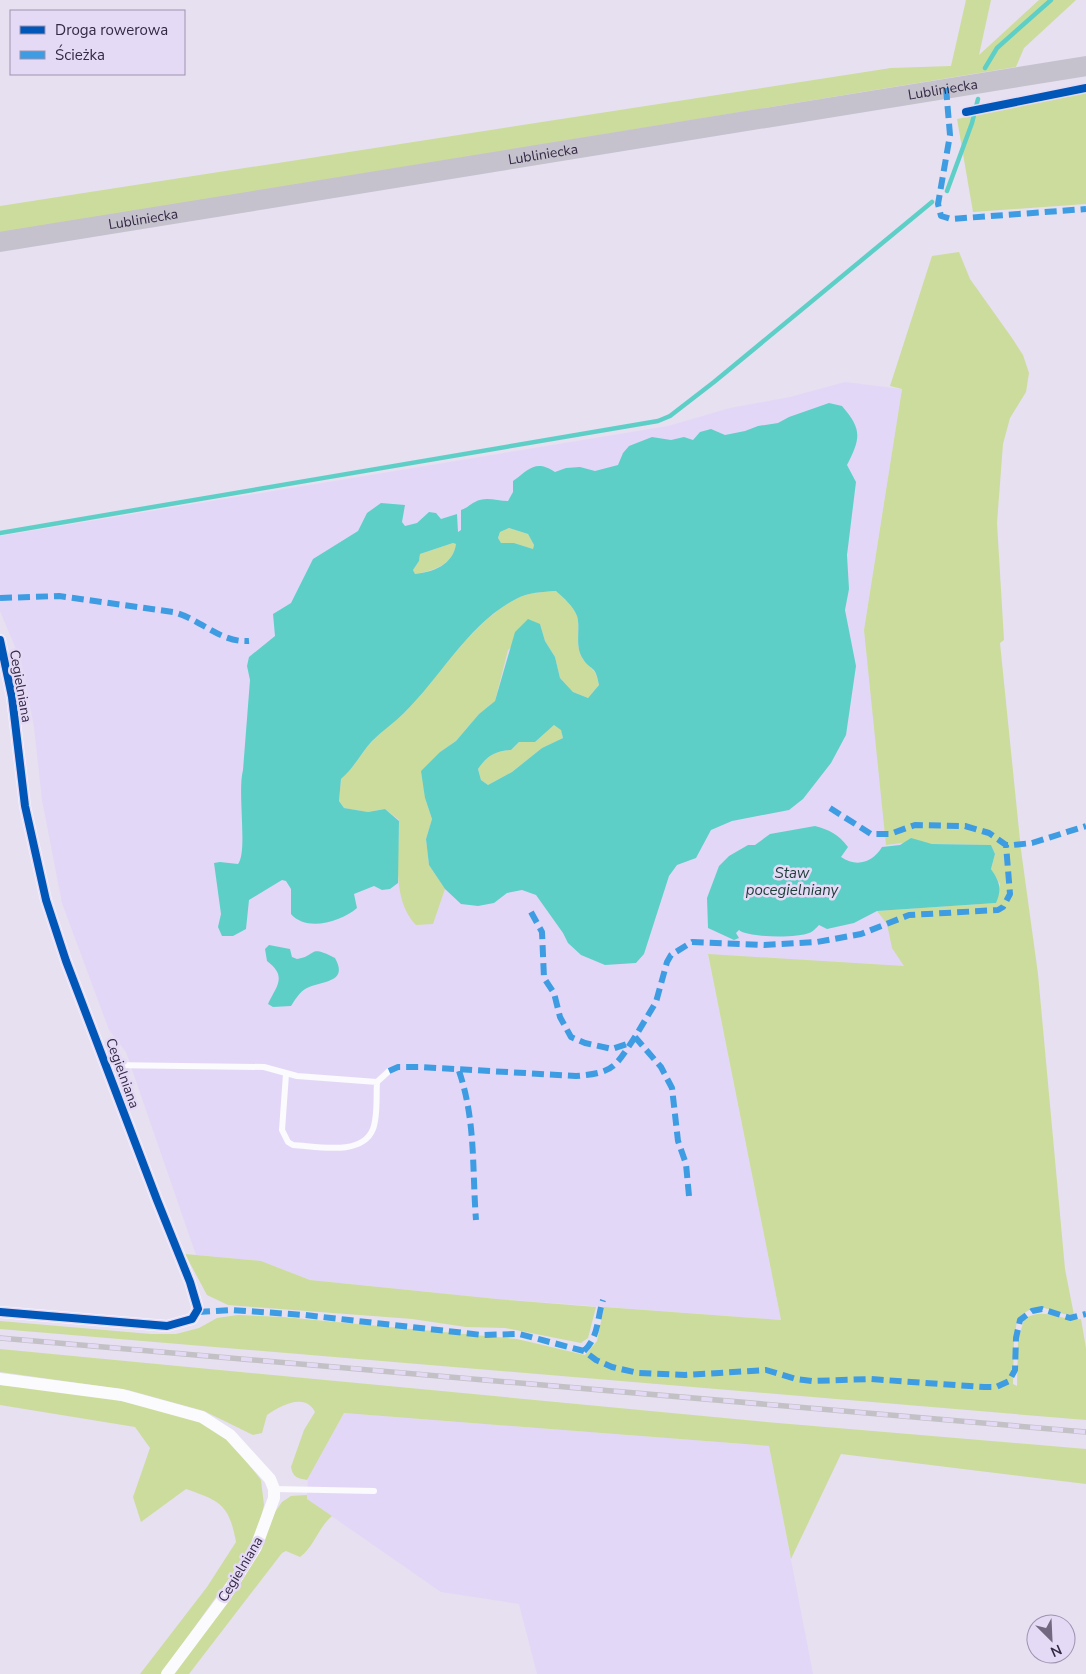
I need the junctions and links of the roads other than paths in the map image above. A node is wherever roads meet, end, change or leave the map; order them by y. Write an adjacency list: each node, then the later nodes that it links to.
1 (1086, 66): 2 (main road, Lubliniecka)
2 (0, 242)
3 (0, 640): 4 (street, Cegielniana)
4 (107, 1065): 6 (lane); 8 (street, Cegielniana)
5 (389, 1071): 7 (lane)
6 (286, 1074): 7 (lane); 7 (lane)
7 (377, 1082)
8 (0, 1312)
9 (0, 1379): 10 (street)
10 (274, 1488): 11 (lane); 12 (street, Cegielniana)
11 (374, 1491)
12 (167, 1674)

